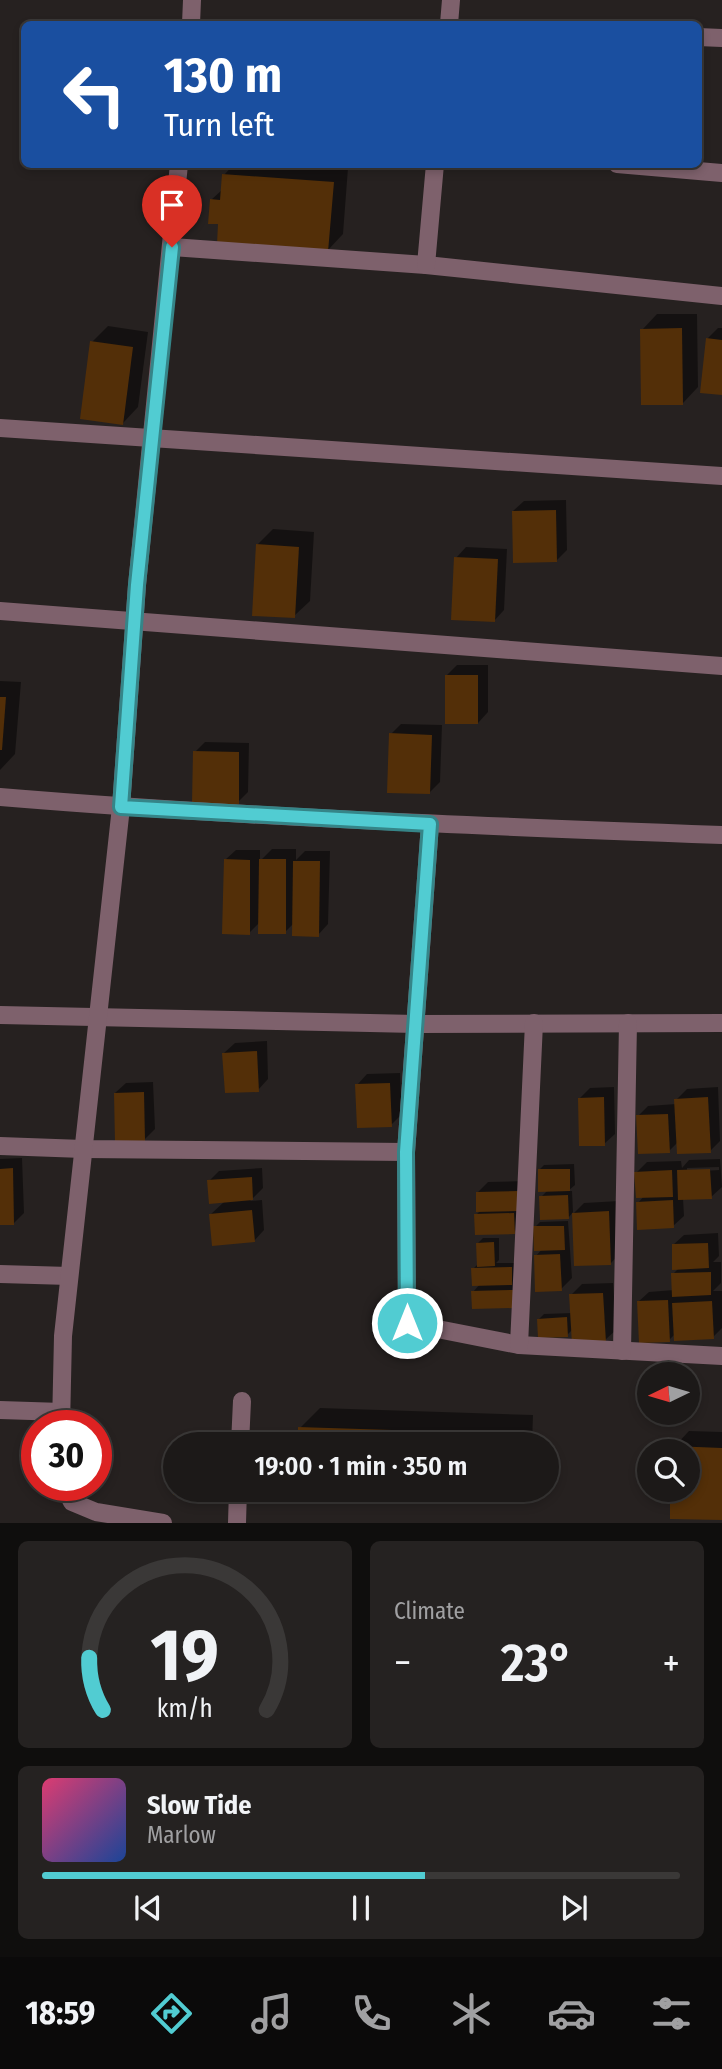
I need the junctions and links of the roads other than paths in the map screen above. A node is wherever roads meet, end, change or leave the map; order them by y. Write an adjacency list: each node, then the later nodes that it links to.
1 (192, 0): 3 (street)
2 (451, 0): 4 (street)
3 (191, 21)
4 (449, 21)
5 (702, 37): 6 (street)
6 (722, 38)
7 (179, 168): 11 (street)
8 (435, 168): 12 (street)
9 (664, 168): 10 (street)
10 (722, 173)
11 (172, 247): 12 (street); 15 (street)
12 (426, 265): 13 (street)
13 (722, 296)
14 (0, 428): 15 (street)
15 (153, 438): 16 (street); 18 (street)
16 (722, 476)
17 (0, 611): 18 (street)
18 (134, 622): 19 (street); 21 (street)
19 (722, 666)
20 (0, 797): 21 (street)
21 (121, 807): 22 (street); 25 (street)
22 (430, 824): 23 (street); 29 (street)
23 (722, 835)
24 (0, 1015): 25 (street)
25 (98, 1018): 29 (street); 31 (street)
26 (534, 1023): 27 (street); 29 (street); 35 (street)
27 (628, 1023): 28 (street); 36 (street)
28 (722, 1023)
29 (416, 1024): 32 (street)
30 (0, 1146): 31 (street)
31 (83, 1149): 32 (street); 34 (street)
32 (406, 1152): 35 (street)
33 (0, 1275): 34 (street)
34 (69, 1276): 40 (street)
35 (519, 1345): 36 (street)
36 (622, 1351): 37 (street)
37 (722, 1356)
38 (242, 1401): 42 (street)
39 (0, 1410): 41 (street)
40 (62, 1410)
41 (21, 1413)
42 (241, 1432)
43 (72, 1501): 45 (street)
44 (238, 1502): 46 (street)
45 (163, 1523)
46 (237, 1523)

